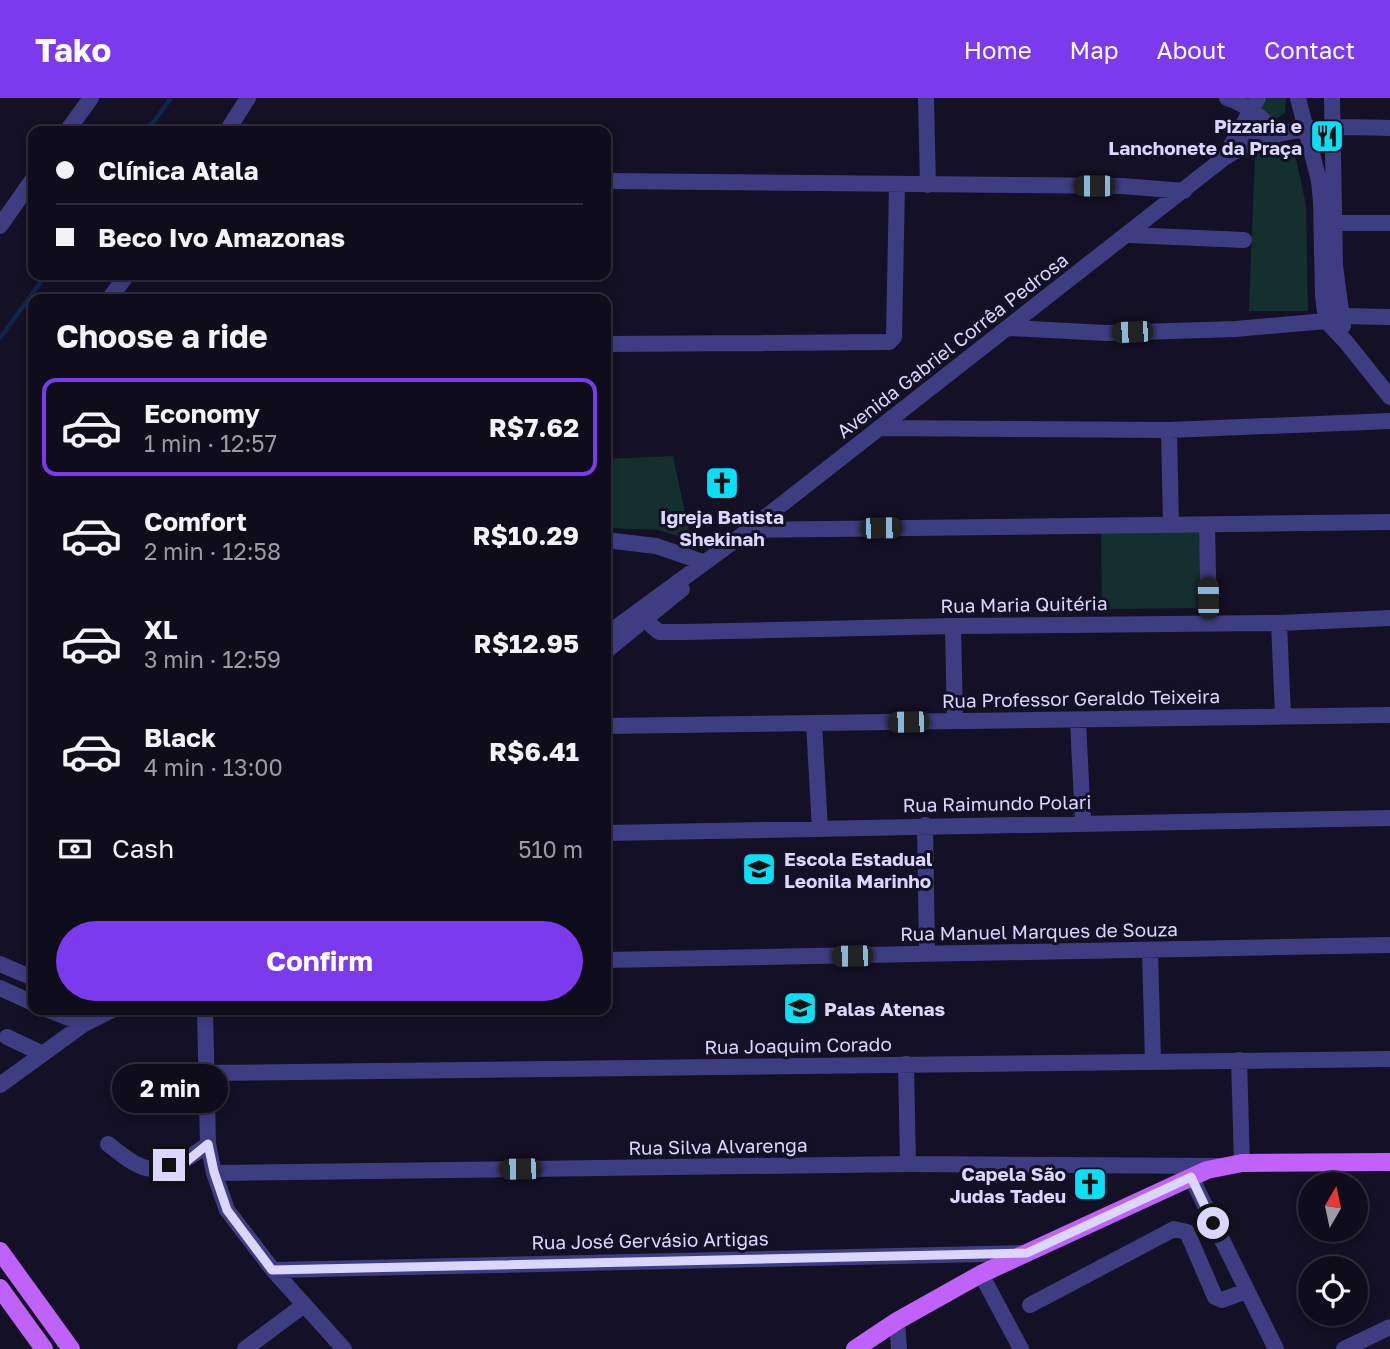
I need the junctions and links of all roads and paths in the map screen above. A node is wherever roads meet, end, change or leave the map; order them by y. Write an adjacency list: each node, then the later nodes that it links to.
1 (91, 98): 8 (street)
2 (248, 98): 9 (street)
3 (926, 98): 17 (street)
4 (1227, 98): 7 (street)
5 (1298, 98): 12 (street)
6 (1332, 98): 10 (street)
7 (1253, 104): 13 (street); 14 (street, Avenida Gabriel Corrêa Pedrosa)
8 (71, 126)
9 (230, 126)
10 (1331, 127): 11 (street, Avenida Gabriel Corrêa Pedrosa); 12 (street, Avenida Gabriel Corrêa Pedrosa); 20 (street)
11 (1390, 128)
12 (1307, 130): 13 (street, Avenida Gabriel Corrêa Pedrosa); 26 (street)
13 (1277, 134): 14 (street, Avenida Gabriel Corrêa Pedrosa)
14 (1224, 158): 19 (street, Avenida Gabriel Corrêa Pedrosa)
15 (611, 181): 16 (street)
16 (897, 184): 17 (street); 28 (street)
17 (928, 185): 19 (street)
18 (28, 186): 22 (street)
19 (1184, 191): 23 (street, Avenida Gabriel Corrêa Pedrosa)
20 (1334, 223): 21 (street); 26 (street)
21 (1390, 223)
22 (0, 226)
23 (1129, 235): 24 (street); 27 (street, Avenida Gabriel Corrêa Pedrosa)
24 (1244, 240)
25 (1390, 317): 26 (street)
26 (1334, 319): 27 (street); 29 (street)
27 (1010, 328): 31 (street, Avenida Gabriel Corrêa Pedrosa)
28 (611, 344)
29 (1390, 397)
30 (1390, 421): 32 (street)
31 (879, 428): 32 (street); 36 (street, Avenida Gabriel Corrêa Pedrosa)
32 (1169, 430): 34 (street)
33 (1390, 522): 35 (street)
34 (1171, 525): 35 (street); 36 (street)
35 (1207, 525): 41 (street)
36 (749, 530): 38 (street, Avenida Gabriel Corrêa Pedrosa)
37 (611, 541): 38 (street)
38 (704, 562): 40 (street, Avenida Gabriel Corrêa Pedrosa); 44 (street, Avenida Gabriel Corrêa Pedrosa)
39 (1390, 618): 42 (street, Rua Maria Quitéria)
40 (645, 620): 43 (street, Rua Maria Quitéria); 45 (street, Avenida Gabriel Corrêa Pedrosa)
41 (1209, 623): 42 (street, Rua Maria Quitéria); 43 (street, Rua Maria Quitéria)
42 (1279, 623): 47 (street)
43 (953, 626): 48 (street)
44 (611, 631)
45 (611, 647)
46 (1390, 715): 47 (street, Rua Professor Geraldo Teixeira)
47 (1283, 716): 49 (street, Rua Professor Geraldo Teixeira)
48 (955, 720): 49 (street, Rua Professor Geraldo Teixeira); 50 (street, Rua Professor Geraldo Teixeira)
49 (1078, 720): 53 (street)
50 (814, 724): 51 (street, Rua Professor Geraldo Teixeira); 55 (street)
51 (611, 726)
52 (1390, 818): 53 (street, Rua Raimundo Polari)
53 (1083, 823): 54 (street, Rua Raimundo Polari)
54 (925, 825): 55 (street, Rua Raimundo Polari); 59 (street)
55 (820, 829): 56 (street, Rua Raimundo Polari)
56 (611, 833)
57 (1390, 945): 58 (street, Rua Manuel Marques de Souza)
58 (1150, 950): 59 (street, Rua Manuel Marques de Souza); 73 (street)
59 (927, 954): 60 (street, Rua Manuel Marques de Souza)
60 (611, 960)
61 (0, 964): 62 (street)
62 (28, 976)
63 (0, 988): 64 (street)
64 (28, 1001)
65 (62, 1015): 68 (street)
66 (101, 1015): 68 (street)
67 (205, 1015): 75 (street)
68 (84, 1024): 70 (street)
69 (7, 1037): 70 (street)
70 (43, 1054): 76 (street)
71 (1390, 1059): 72 (street, Rua Joaquim Corado)
72 (1239, 1060): 73 (street, Rua Joaquim Corado); 80 (street)
73 (1153, 1062): 74 (street, Rua Joaquim Corado)
74 (906, 1065): 75 (street, Rua Joaquim Corado); 81 (street)
75 (206, 1073): 78 (street)
76 (0, 1085)
77 (108, 1144): 78 (street)
78 (208, 1144): 83 (street)
79 (1390, 1161): 80 (main road)
80 (1242, 1163): 82 (main road)
81 (908, 1164): 82 (street, Rua Silva Alvarenga); 83 (street, Rua Silva Alvarenga)
82 (1223, 1166): 84 (main road)
83 (214, 1172): 87 (street)
84 (1191, 1177): 86 (main road); 90 (street)
85 (0, 1251): 96 (main road)
86 (1027, 1253): 87 (street, Rua José Gervásio Artigas); 88 (main road)
87 (272, 1270): 91 (street)
88 (981, 1274): 93 (main road); 101 (street)
89 (0, 1288): 95 (main road)
90 (1245, 1291): 92 (street); 102 (street)
91 (304, 1305): 97 (street); 98 (street)
92 (1030, 1305)
93 (897, 1321): 99 (main road); 100 (street)
94 (1390, 1327): 103 (street)
95 (44, 1349)
96 (71, 1349)
97 (245, 1349)
98 (344, 1349)
99 (855, 1349)
100 (900, 1349)
101 (1021, 1349)
102 (1276, 1349)
103 (1344, 1349)

